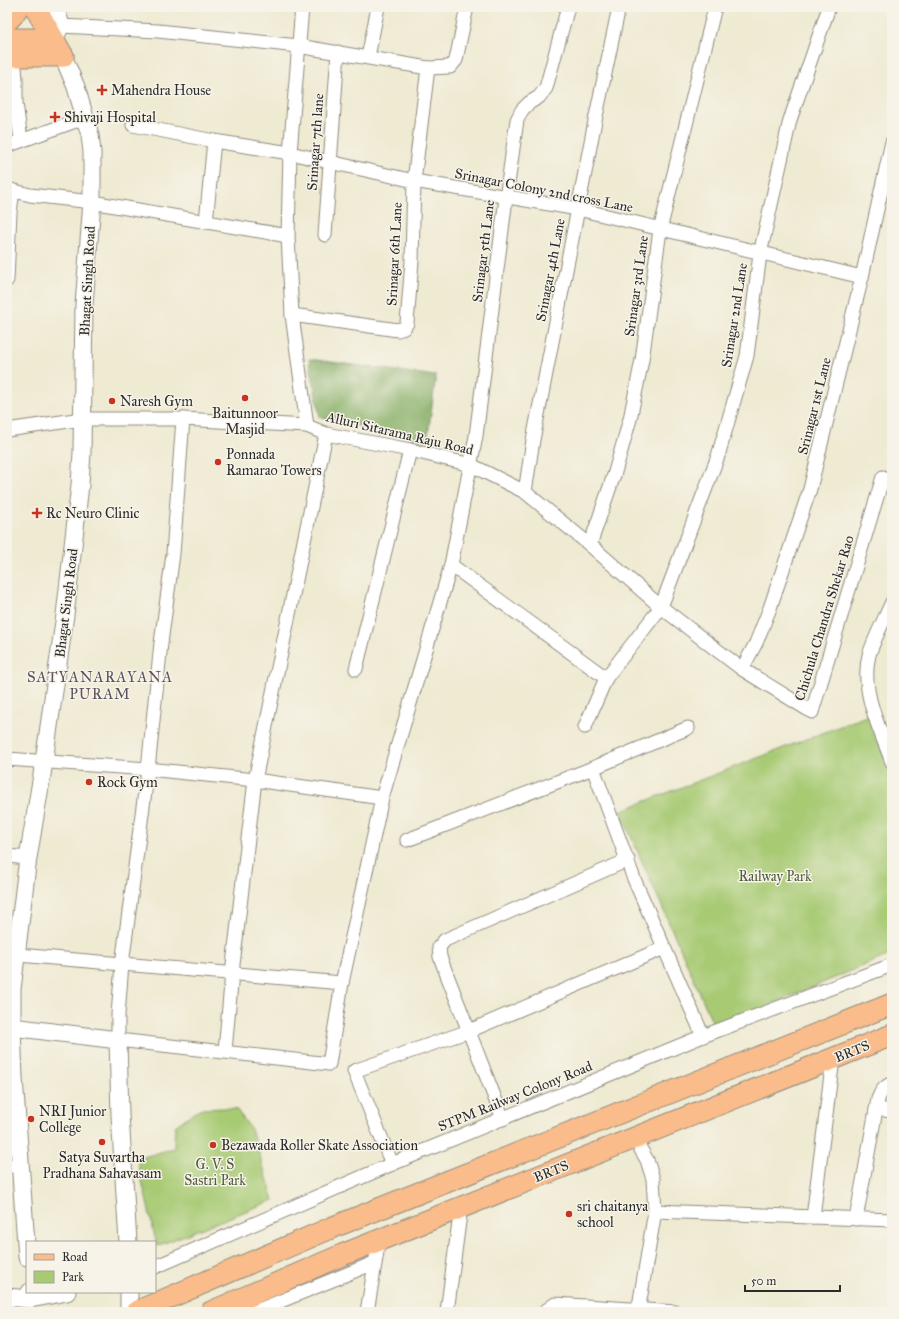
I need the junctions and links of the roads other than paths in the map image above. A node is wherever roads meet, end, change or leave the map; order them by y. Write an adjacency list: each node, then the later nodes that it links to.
1 (18, 7): 11 (main road)
2 (35, 7): 12 (main road, Bhagat Singh Road)
3 (54, 7): 12 (street)
4 (302, 7): 13 (street)
5 (378, 7): 16 (street)
6 (467, 7): 17 (street)
7 (568, 7): 28 (street, Srinagar 5th Lane)
8 (619, 7): 30 (street, Srinagar 4th Lane)
9 (715, 7): 32 (street, Srinagar 3rd Lane)
10 (829, 7): 35 (street, Srinagar 2nd Lane)
11 (7, 21)
12 (59, 40): 13 (street); 14 (main road); 18 (street, Bhagat Singh Road)
13 (298, 46): 15 (street); 24 (street)
14 (9, 50): 20 (street)
15 (338, 52): 16 (street); 25 (street, Srinagar 7th lane)
16 (368, 57): 17 (street)
17 (428, 68): 26 (street, Srinagar 6th Lane)
18 (84, 118): 20 (street); 29 (street, Bhagat Singh Road)
19 (132, 125): 21 (street, Srinagar Colony 2nd cross Lane)
20 (21, 140): 23 (street)
21 (214, 141): 24 (street, Srinagar Colony 2nd cross Lane); 31 (street)
22 (892, 142): 36 (street, Srinagar 1st Lane)
23 (7, 146)
24 (290, 153): 25 (street, Srinagar Colony 2nd cross Lane); 34 (street)
25 (330, 162): 26 (street, Srinagar Colony 2nd cross Lane); 33 (street, Srinagar 7th lane)
26 (414, 181): 28 (street, Srinagar Colony 2nd cross Lane); 38 (street, Srinagar 6th Lane)
27 (10, 190): 29 (street); 37 (street)
28 (506, 198): 30 (street, Srinagar Colony 2nd cross Lane); 45 (street, Srinagar 5th Lane)
29 (92, 202): 31 (street); 39 (street, Bhagat Singh Road)
30 (578, 210): 32 (street, Srinagar Colony 2nd cross Lane); 47 (street, Srinagar 4th Lane)
31 (206, 222): 34 (street)
32 (660, 230): 35 (street, Srinagar Colony 2nd cross Lane); 48 (street, Srinagar 3rd Lane)
33 (325, 235)
34 (288, 236): 38 (street)
35 (760, 254): 36 (street, Srinagar Colony 2nd cross Lane); 51 (street, Srinagar 2nd Lane)
36 (862, 277): 53 (street, Srinagar 1st Lane)
37 (7, 280)
38 (292, 316): 41 (street)
39 (82, 419): 40 (street, Alluri Sitarama Raju Road); 42 (street, Alluri Sitarama Raju Road); 58 (street, Bhagat Singh Road)
40 (183, 419): 41 (street, Alluri Sitarama Raju Road); 61 (street)
41 (307, 426): 43 (street, Alluri Sitarama Raju Road)
42 (7, 430)
43 (326, 434): 44 (street, Alluri Sitarama Raju Road); 62 (street)
44 (410, 450): 45 (street, Alluri Sitarama Raju Road); 52 (street)
45 (471, 465): 47 (street, Alluri Sitarama Raju Road); 49 (street, Srinagar 5th Lane)
46 (883, 477): 53 (street, Chichula Chandra Shekar Rao)
47 (525, 492): 48 (street, Alluri Sitarama Raju Road)
48 (590, 544): 51 (street, Alluri Sitarama Raju Road)
49 (451, 565): 54 (street); 63 (street, Srinagar 5th Lane)
50 (892, 602): 59 (street)
51 (660, 607): 53 (street, Alluri Sitarama Raju Road); 54 (street, Srinagar 2nd Lane)
52 (356, 669)
53 (742, 669)
54 (606, 678): 55 (street)
55 (585, 727)
56 (688, 728): 60 (street)
57 (7, 759): 58 (street)
58 (44, 762): 61 (street); 66 (street, Bhagat Singh Road)
59 (892, 762)
60 (593, 768): 64 (street); 67 (street)
61 (148, 769): 62 (street); 70 (street)
62 (255, 780): 63 (street); 72 (street)
63 (382, 798): 73 (street, Srinagar 5th Lane)
64 (407, 840)
65 (7, 856): 66 (street)
66 (28, 858): 69 (street, Bhagat Singh Road)
67 (628, 860): 68 (street); 76 (street)
68 (664, 948): 76 (street); 78 (street)
69 (11, 955): 70 (street); 75 (street, Bhagat Singh Road)
70 (122, 964): 72 (street); 79 (street)
71 (892, 965): 78 (street, STPM Railway Colony Road)
72 (232, 973): 73 (street); 80 (street)
73 (342, 983): 80 (street, Srinagar 5th Lane)
74 (892, 1004): 106 (main road)
75 (12, 1027): 79 (street); 82 (street, Bhagat Singh Road)
76 (470, 1031): 86 (street); 88 (street)
77 (892, 1035): 81 (main road, BRTS)
78 (703, 1036): 86 (street, STPM Railway Colony Road)
79 (118, 1040): 80 (street); 96 (street)
80 (225, 1051)
81 (833, 1059): 87 (main road, BRTS); 92 (street)
82 (11, 1078): 89 (street, Bhagat Singh Road)
83 (892, 1083): 84 (street)
84 (876, 1109): 85 (street); 93 (street)
85 (892, 1111)
86 (503, 1119): 88 (street, STPM Railway Colony Road)
87 (634, 1138): 90 (main road, BRTS); 91 (street)
88 (392, 1164): 99 (street, STPM Railway Colony Road)
89 (13, 1166): 97 (street, Bhagat Singh Road)
90 (461, 1207): 95 (main road, BRTS); 110 (street)
91 (655, 1211): 92 (street); 104 (street)
92 (813, 1217): 93 (street)
93 (856, 1218): 94 (street)
94 (892, 1220)
95 (378, 1240): 98 (street); 107 (main road, BRTS)
96 (128, 1241)
97 (26, 1250)
98 (374, 1263): 108 (street); 109 (street)
99 (156, 1267)
100 (55, 1293): 102 (street)
101 (130, 1293): 105 (street)
102 (30, 1295): 103 (street)
103 (7, 1297)
104 (638, 1311): 111 (street); 112 (street)
105 (129, 1312)
106 (136, 1312)
107 (211, 1312)
108 (254, 1312)
109 (367, 1312)
110 (447, 1312)
111 (544, 1312)
112 (676, 1312)

